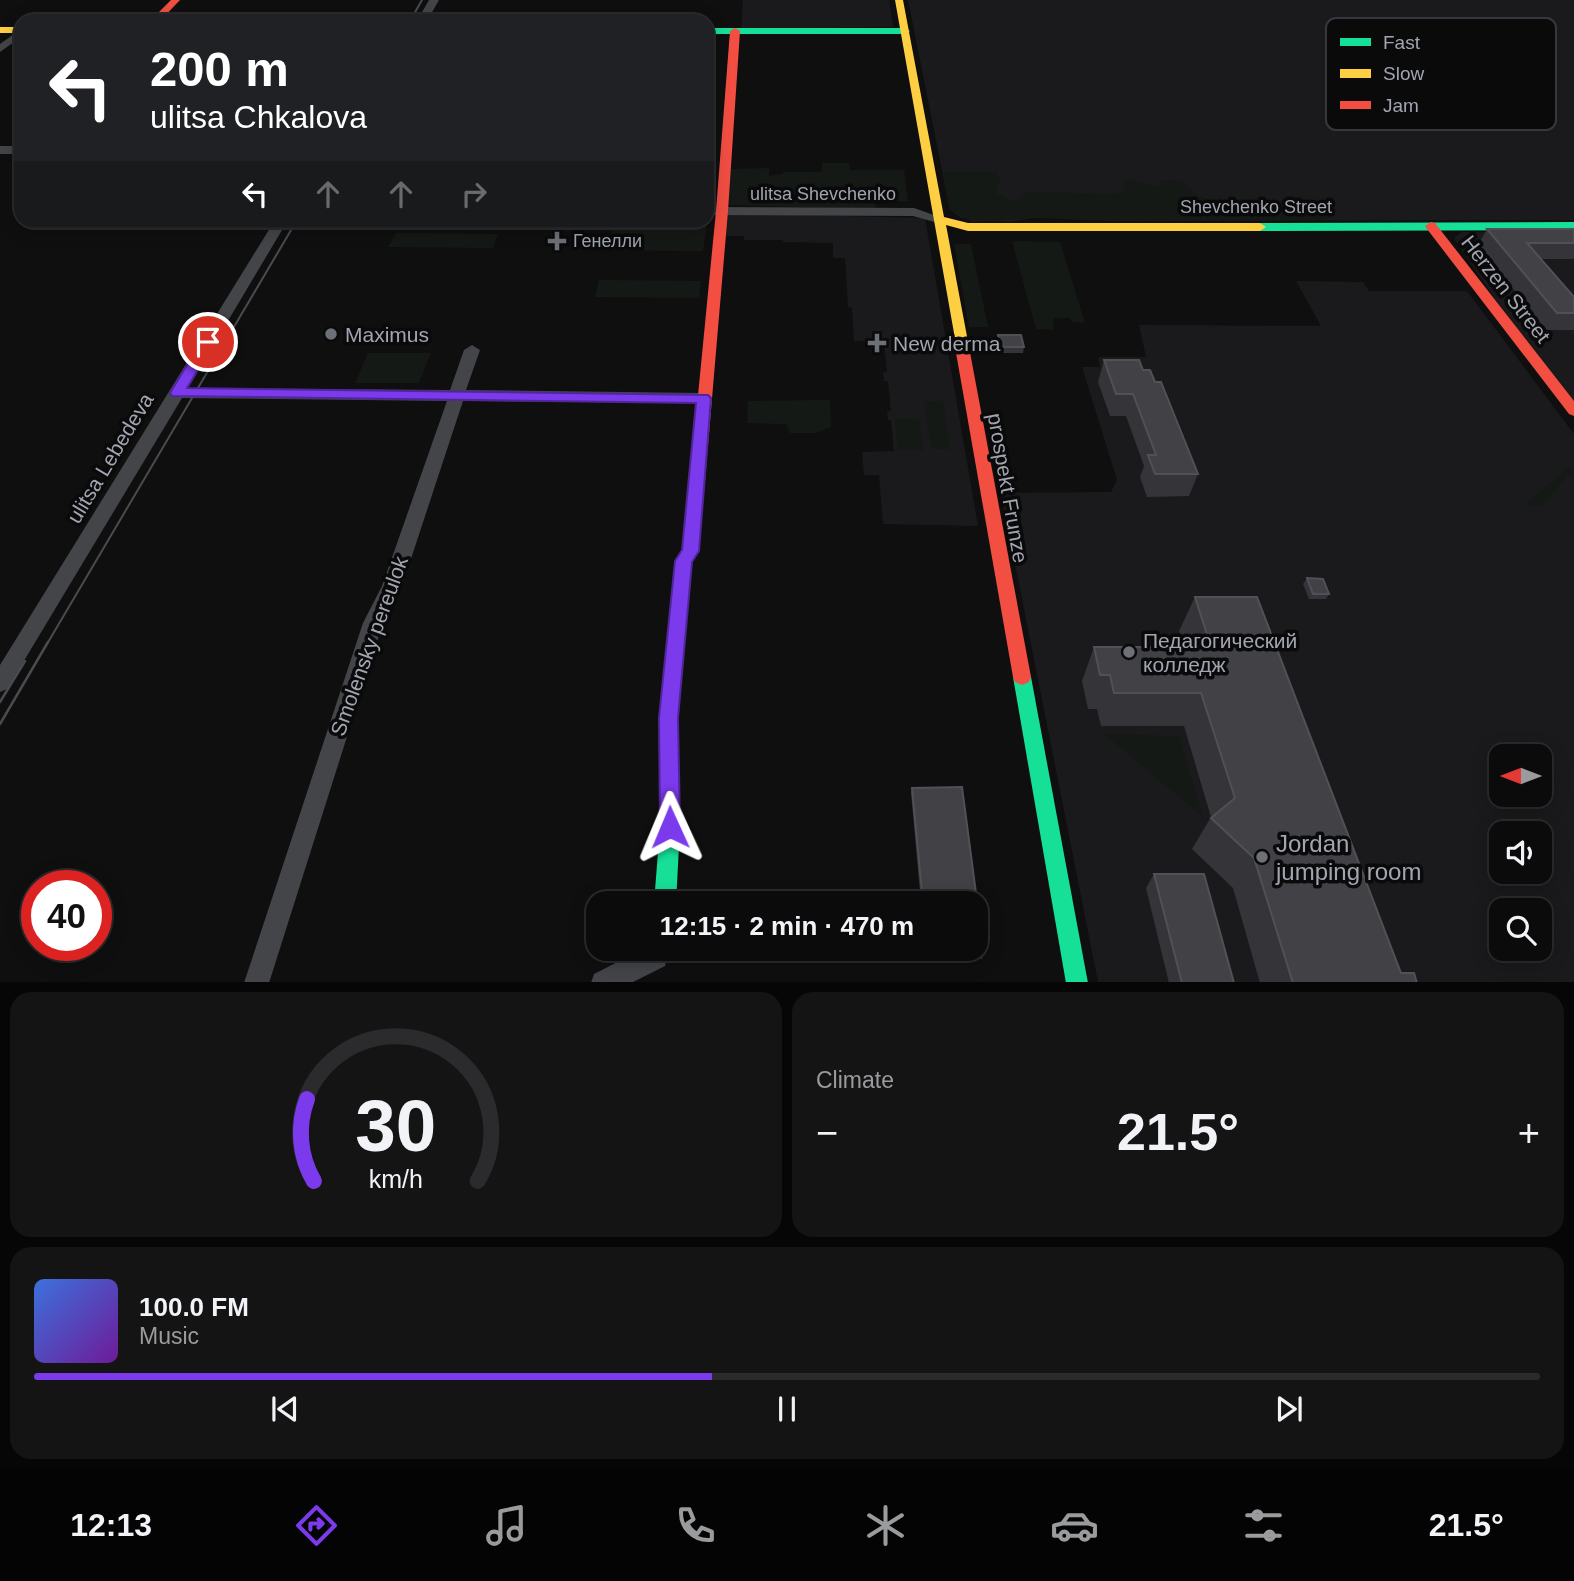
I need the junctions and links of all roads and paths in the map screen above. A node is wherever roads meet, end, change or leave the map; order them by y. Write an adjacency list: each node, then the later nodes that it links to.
1 (176, 0): 3 (street)
2 (899, 0): 6 (street, prospekt Frunze)
3 (162, 14)
4 (714, 31): 5 (street)
5 (735, 31): 6 (street); 9 (street)
6 (905, 31): 10 (street, prospekt Frunze)
7 (14, 37): 8 (street)
8 (0, 49)
9 (714, 211): 10 (street, ulitsa Shevchenko)
10 (938, 219): 11 (street, Shevchenko Street); 25 (street, prospekt Frunze)
11 (1431, 226): 12 (street, Shevchenko Street); 19 (street, Herzen Street)
12 (1574, 226)
13 (277, 228): 16 (street, ulitsa Lebedeva)
14 (713, 228): 18 (street)
15 (472, 350): 17 (street, Smolensky pereulok)
16 (177, 393): 17 (street); 20 (street, ulitsa Lebedeva)
17 (456, 395): 18 (street); 23 (street, Smolensky pereulok)
18 (703, 398): 21 (street)
19 (1574, 411)
20 (0, 683)
21 (666, 891)
22 (648, 961): 24 (street)
23 (256, 982)
24 (603, 982)
25 (1077, 982)

